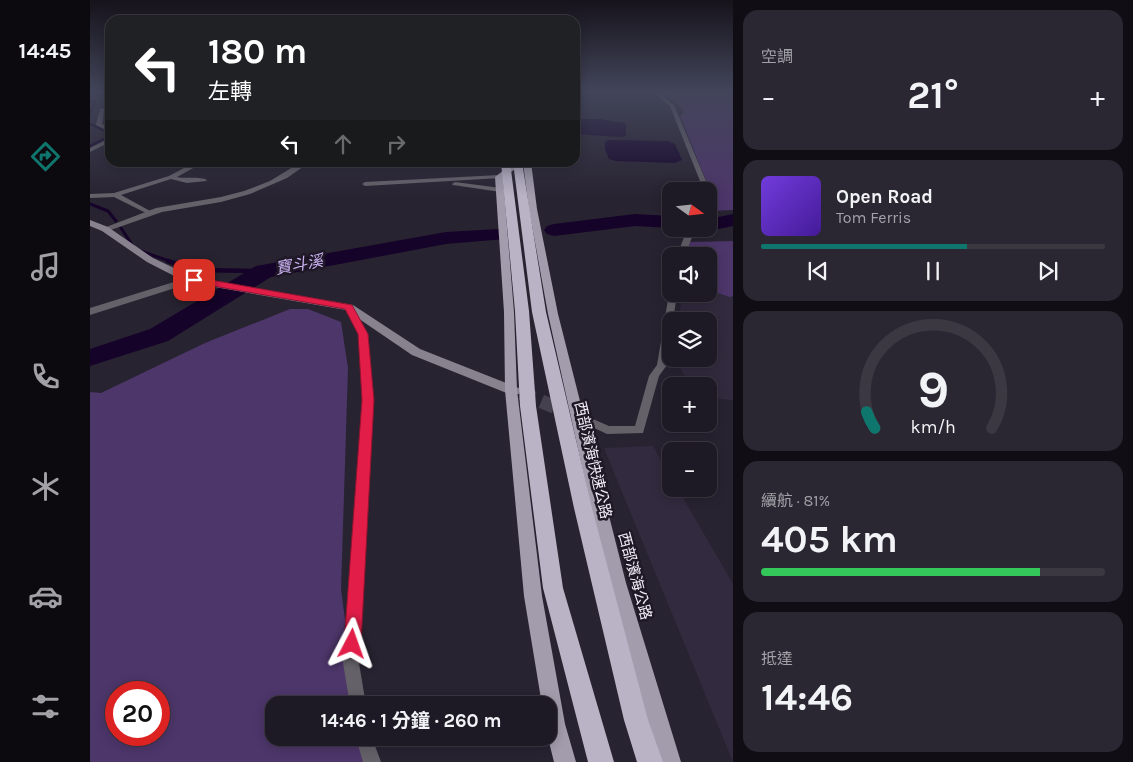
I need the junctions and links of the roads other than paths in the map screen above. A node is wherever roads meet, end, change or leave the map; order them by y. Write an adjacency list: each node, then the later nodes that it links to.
1 (680, 126): 13 (lane)
2 (105, 142): 3 (lane)
3 (90, 150)
4 (191, 167): 10 (lane)
5 (301, 167): 19 (street)
6 (506, 167): 18 (highway, 西部濱海快速公路)
7 (515, 167): 15 (main road)
8 (519, 167): 18 (highway, 西部濱海快速公路)
9 (528, 167): 28 (main road, 西部濱海公路)
10 (171, 177): 11 (lane); 17 (lane)
11 (204, 180)
12 (432, 180): 14 (lane); 15 (lane); 15 (lane)
13 (703, 182)
14 (365, 184)
15 (500, 184): 27 (main road)
16 (91, 194): 17 (lane)
17 (115, 195): 19 (lane)
18 (518, 209): 26 (highway, 西部濱海快速公路); 26 (highway, 西部濱海快速公路)
19 (150, 213): 21 (street)
20 (90, 223): 21 (street)
21 (105, 229): 22 (street)
22 (192, 280): 24 (street); 25 (street)
23 (672, 302): 28 (lane)
24 (349, 307): 27 (street); 29 (lane)
25 (90, 312)
26 (531, 312): 33 (highway, 西部濱海快速公路); 34 (highway, 西部濱海快速公路)
27 (513, 390): 32 (main road)
28 (577, 416): 35 (main road, 西部濱海公路)
29 (357, 696)
30 (367, 746): 31 (lane)
31 (372, 762)
32 (565, 762)
33 (601, 762)
34 (650, 762)
35 (670, 762)

